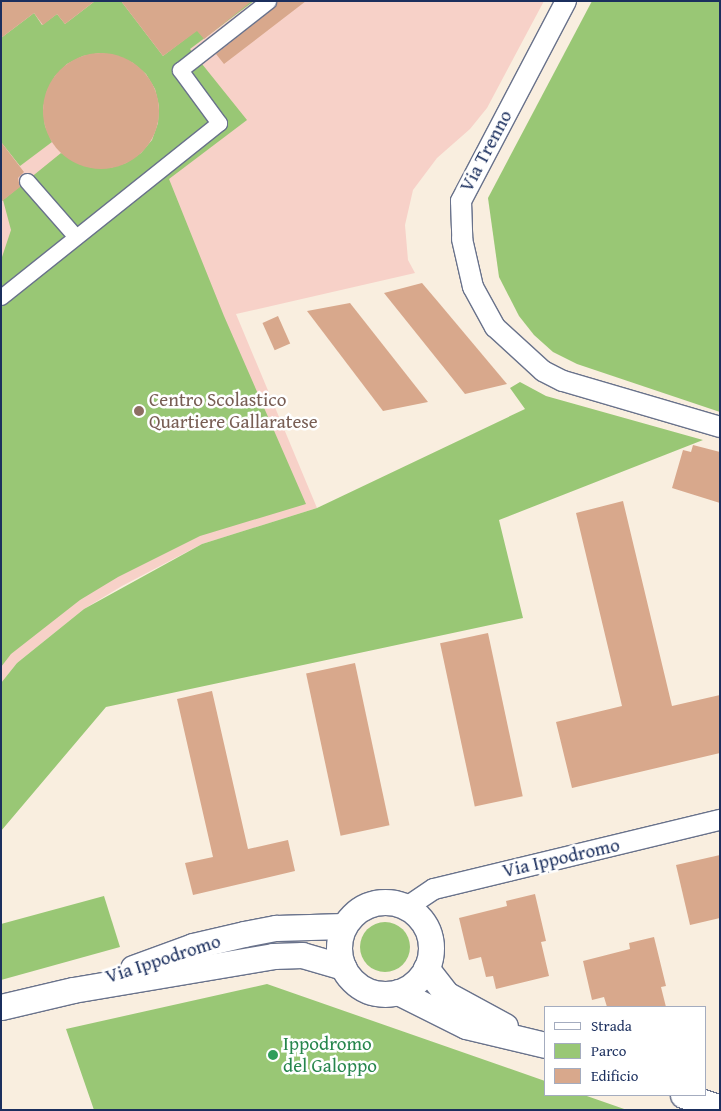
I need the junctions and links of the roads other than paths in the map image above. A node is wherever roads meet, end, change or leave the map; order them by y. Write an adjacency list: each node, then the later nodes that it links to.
1 (268, 1): 4 (street)
2 (566, 1): 6 (street, Via Trenno)
3 (27, 181): 4 (street)
4 (76, 237): 5 (street)
5 (1, 297)
6 (720, 427)
7 (720, 820): 8 (street, Via Ippodromo)
8 (407, 908): 9 (street); 11 (street)
9 (344, 926): 10 (street); 12 (street, Via Ippodromo)
10 (343, 967): 12 (street, Via Ippodromo); 13 (street)
11 (426, 968): 13 (street); 15 (street)
12 (73, 990): 14 (street, Via Ippodromo)
13 (398, 992): 15 (street)
14 (1, 1006)
15 (539, 1043)
16 (685, 1096): 17 (street)
17 (720, 1108)

